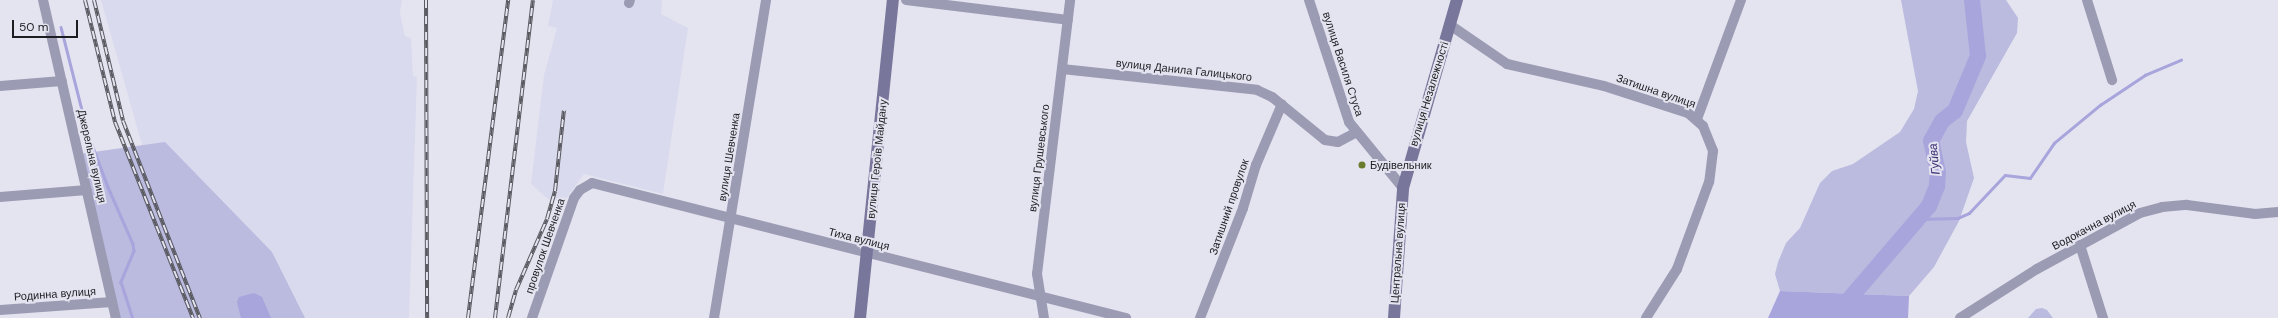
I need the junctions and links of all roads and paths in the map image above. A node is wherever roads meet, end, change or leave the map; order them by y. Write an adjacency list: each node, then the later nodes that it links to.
1 (43, 0): 14 (street, Джерельна вулиця)
2 (766, 0): 24 (street, вулиця Шевченка)
3 (893, 0): 26 (street, вулиця Героїв Майдану)
4 (906, 0): 10 (street)
5 (1070, 0): 10 (street, вулиця Грушевського)
6 (1309, 0): 18 (street, вулиця Василя Стуса)
7 (1457, 0): 11 (street, вулиця Незалежності)
8 (1741, 0): 17 (street)
9 (2087, 0): 13 (street)
10 (1068, 20): 12 (street, вулиця Грушевського)
11 (1450, 25): 17 (street, Затишна вулиця); 20 (street, вулиця Незалежності)
12 (1062, 69): 16 (street, вулиця Данила Галицького); 27 (street, вулиця Грушевського)
13 (2112, 80)
14 (62, 81): 15 (street); 21 (street, Джерельна вулиця)
15 (0, 86)
16 (1282, 104): 18 (street, вулиця Данила Галицького); 36 (street, Затишний провулок)
17 (1697, 118): 38 (street, Затишна вулиця)
18 (1355, 132): 20 (street, вулиця Василя Стуса)
19 (586, 185): 24 (street, Тиха вулиця); 31 (street, провулок Шевченка)
20 (1403, 188): 37 (street, Центральна вулиця)
21 (87, 190): 22 (street); 28 (street, Джерельна вулиця)
22 (0, 197)
23 (2278, 212): 25 (street, Водокачна вулиця)
24 (731, 218): 26 (street, Тиха вулиця); 32 (street, вулиця Шевченка)
25 (2080, 245): 39 (street, Водокачна вулиця); 40 (street)
26 (867, 253): 27 (street, Тиха вулиця); 33 (street, вулиця Героїв Майдану)
27 (1040, 297): 34 (street, вулиця Грушевського); 35 (street, Тиха вулиця)
28 (112, 302): 29 (street, Родинна вулиця); 30 (street, Джерельна вулиця)
29 (0, 310)
30 (116, 318)
31 (532, 318)
32 (714, 318)
33 (860, 318)
34 (1044, 318)
35 (1126, 318)
36 (1200, 318)
37 (1394, 318)
38 (1646, 318)
39 (1960, 318)
40 (2103, 318)

